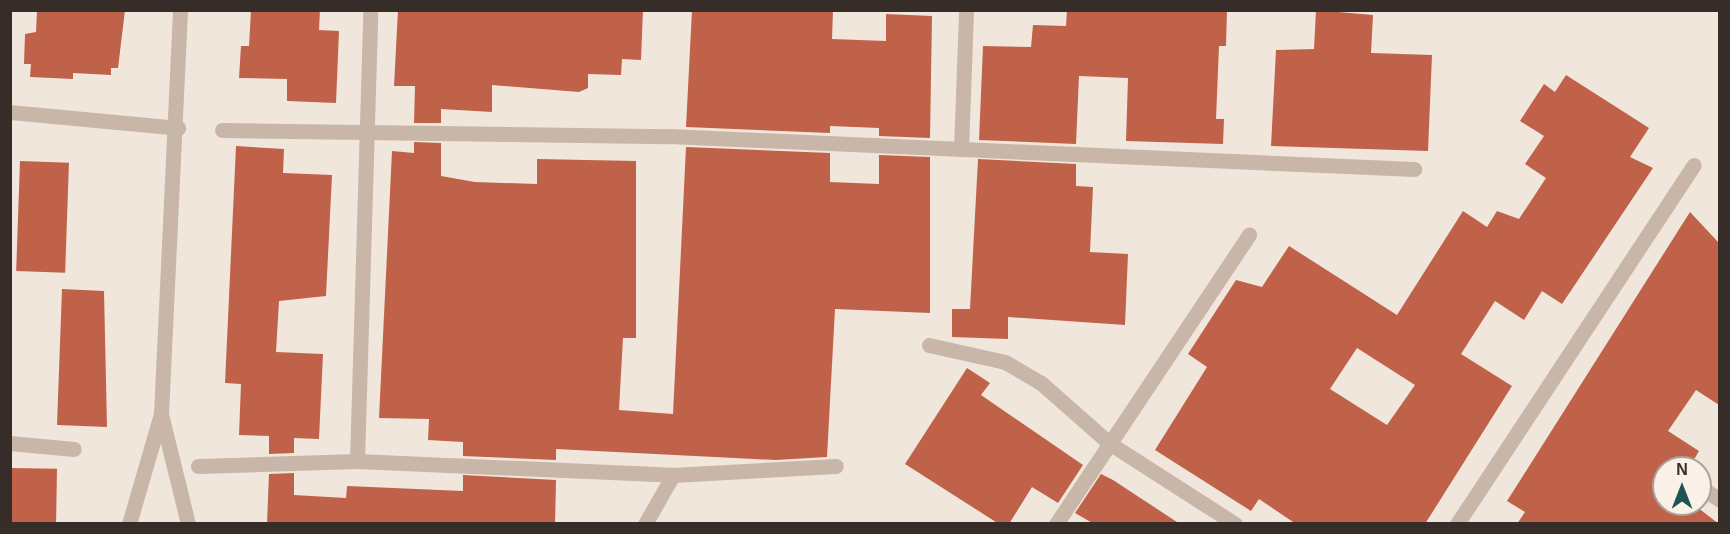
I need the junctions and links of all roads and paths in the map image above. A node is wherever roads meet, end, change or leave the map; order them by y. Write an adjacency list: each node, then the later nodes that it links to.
1 (180, 10): 5 (street)
2 (370, 10): 7 (street)
3 (966, 10): 8 (street)
4 (10, 112): 5 (street)
5 (178, 128): 13 (street)
6 (222, 130): 7 (street)
7 (364, 130): 8 (street); 17 (street)
8 (961, 149): 10 (street)
9 (1694, 165): 26 (street)
10 (1414, 169)
11 (1249, 235): 14 (street)
12 (929, 345): 14 (street)
13 (161, 414): 21 (street); 22 (street)
14 (1109, 442): 24 (street); 25 (street)
15 (10, 443): 16 (street)
16 (74, 449)
17 (357, 461): 18 (street); 20 (street)
18 (198, 466)
19 (836, 466): 20 (street)
20 (673, 476): 23 (street)
21 (129, 524)
22 (188, 524)
23 (645, 524)
24 (1056, 524)
25 (1235, 524)
26 (1457, 524)

